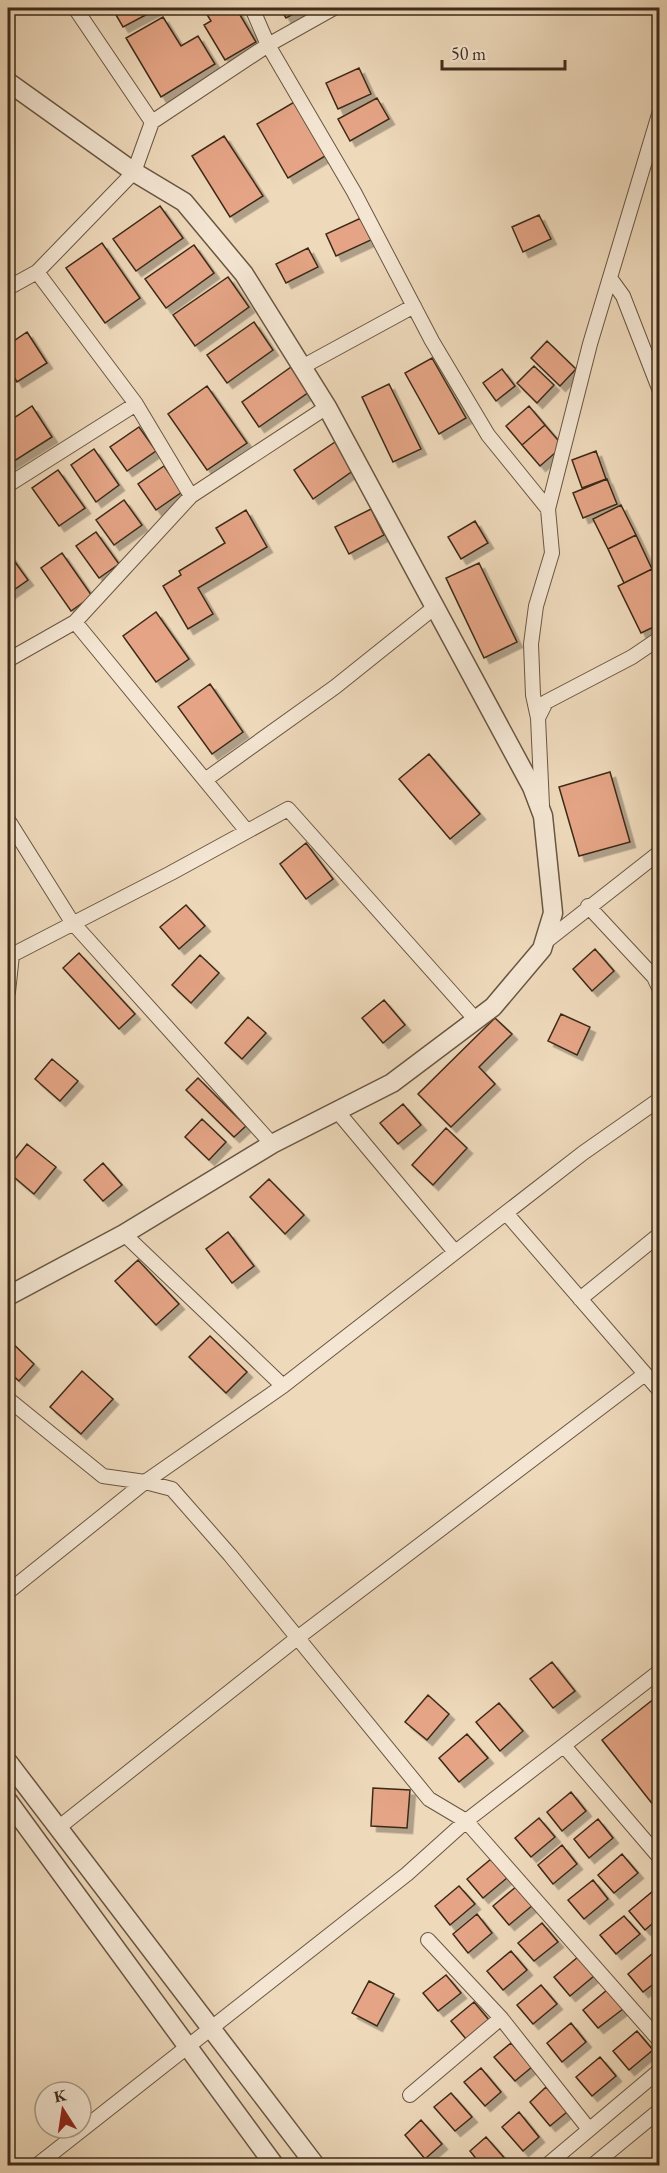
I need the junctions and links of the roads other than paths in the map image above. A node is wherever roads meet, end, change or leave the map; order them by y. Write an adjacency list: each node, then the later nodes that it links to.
1 (75, 8): 7 (street)
2 (252, 8): 4 (street)
3 (334, 8): 4 (street)
4 (268, 45): 7 (street); 12 (street)
5 (8, 82): 8 (street)
6 (660, 111): 10 (street)
7 (152, 122): 8 (street)
8 (134, 172): 9 (street); 13 (street)
9 (37, 272): 11 (street); 15 (street)
10 (610, 278): 14 (street); 19 (street)
11 (8, 288)
12 (414, 306): 13 (street); 19 (street)
13 (302, 367): 16 (street)
14 (660, 391)
15 (136, 404): 17 (street); 18 (street)
16 (327, 407): 18 (street); 20 (street)
17 (8, 485)
18 (191, 496): 21 (street)
19 (548, 509): 24 (street)
20 (435, 607): 25 (street); 26 (street)
21 (75, 621): 23 (street); 25 (street)
22 (660, 638): 24 (street)
23 (8, 660)
24 (538, 718): 26 (street)
25 (205, 780): 28 (street)
26 (543, 816): 32 (street)
27 (8, 820): 31 (street)
28 (246, 830): 31 (street); 36 (street)
29 (660, 852): 30 (street)
30 (588, 906): 32 (street); 34 (street)
31 (72, 922): 33 (street); 39 (street)
32 (544, 943): 36 (street)
33 (10, 956): 35 (street)
34 (660, 990)
35 (8, 992)
36 (476, 1020): 38 (street)
37 (660, 1099): 40 (street)
38 (337, 1111): 39 (street); 43 (street)
39 (272, 1143): 41 (street)
40 (506, 1213): 43 (street); 45 (street)
41 (124, 1234): 44 (street); 47 (street)
42 (660, 1234): 45 (street)
43 (455, 1252): 47 (street)
44 (8, 1296)
45 (580, 1299): 46 (street)
46 (645, 1374): 48 (street); 52 (street)
47 (283, 1386): 50 (street)
48 (660, 1391)
49 (8, 1399): 50 (street)
50 (145, 1482): 51 (street); 52 (street)
51 (8, 1592)
52 (297, 1639): 57 (street); 58 (street)
53 (660, 1671): 54 (street)
54 (565, 1747): 57 (street); 59 (street)
55 (8, 1762): 58 (street)
56 (8, 1801): 64 (street)
57 (466, 1821): 62 (street); 63 (street)
58 (58, 1828): 62 (street)
59 (658, 1850)
60 (428, 1940): 61 (street)
61 (501, 2018): 66 (street); 68 (street)
62 (212, 2029): 64 (street); 71 (street)
63 (660, 2041)
64 (188, 2047): 69 (street); 70 (street)
65 (660, 2070): 68 (street)
66 (410, 2095)
67 (660, 2110): 73 (street)
68 (588, 2128): 72 (street)
69 (36, 2166)
70 (275, 2166)
71 (316, 2166)
72 (546, 2166)
73 (592, 2166)

